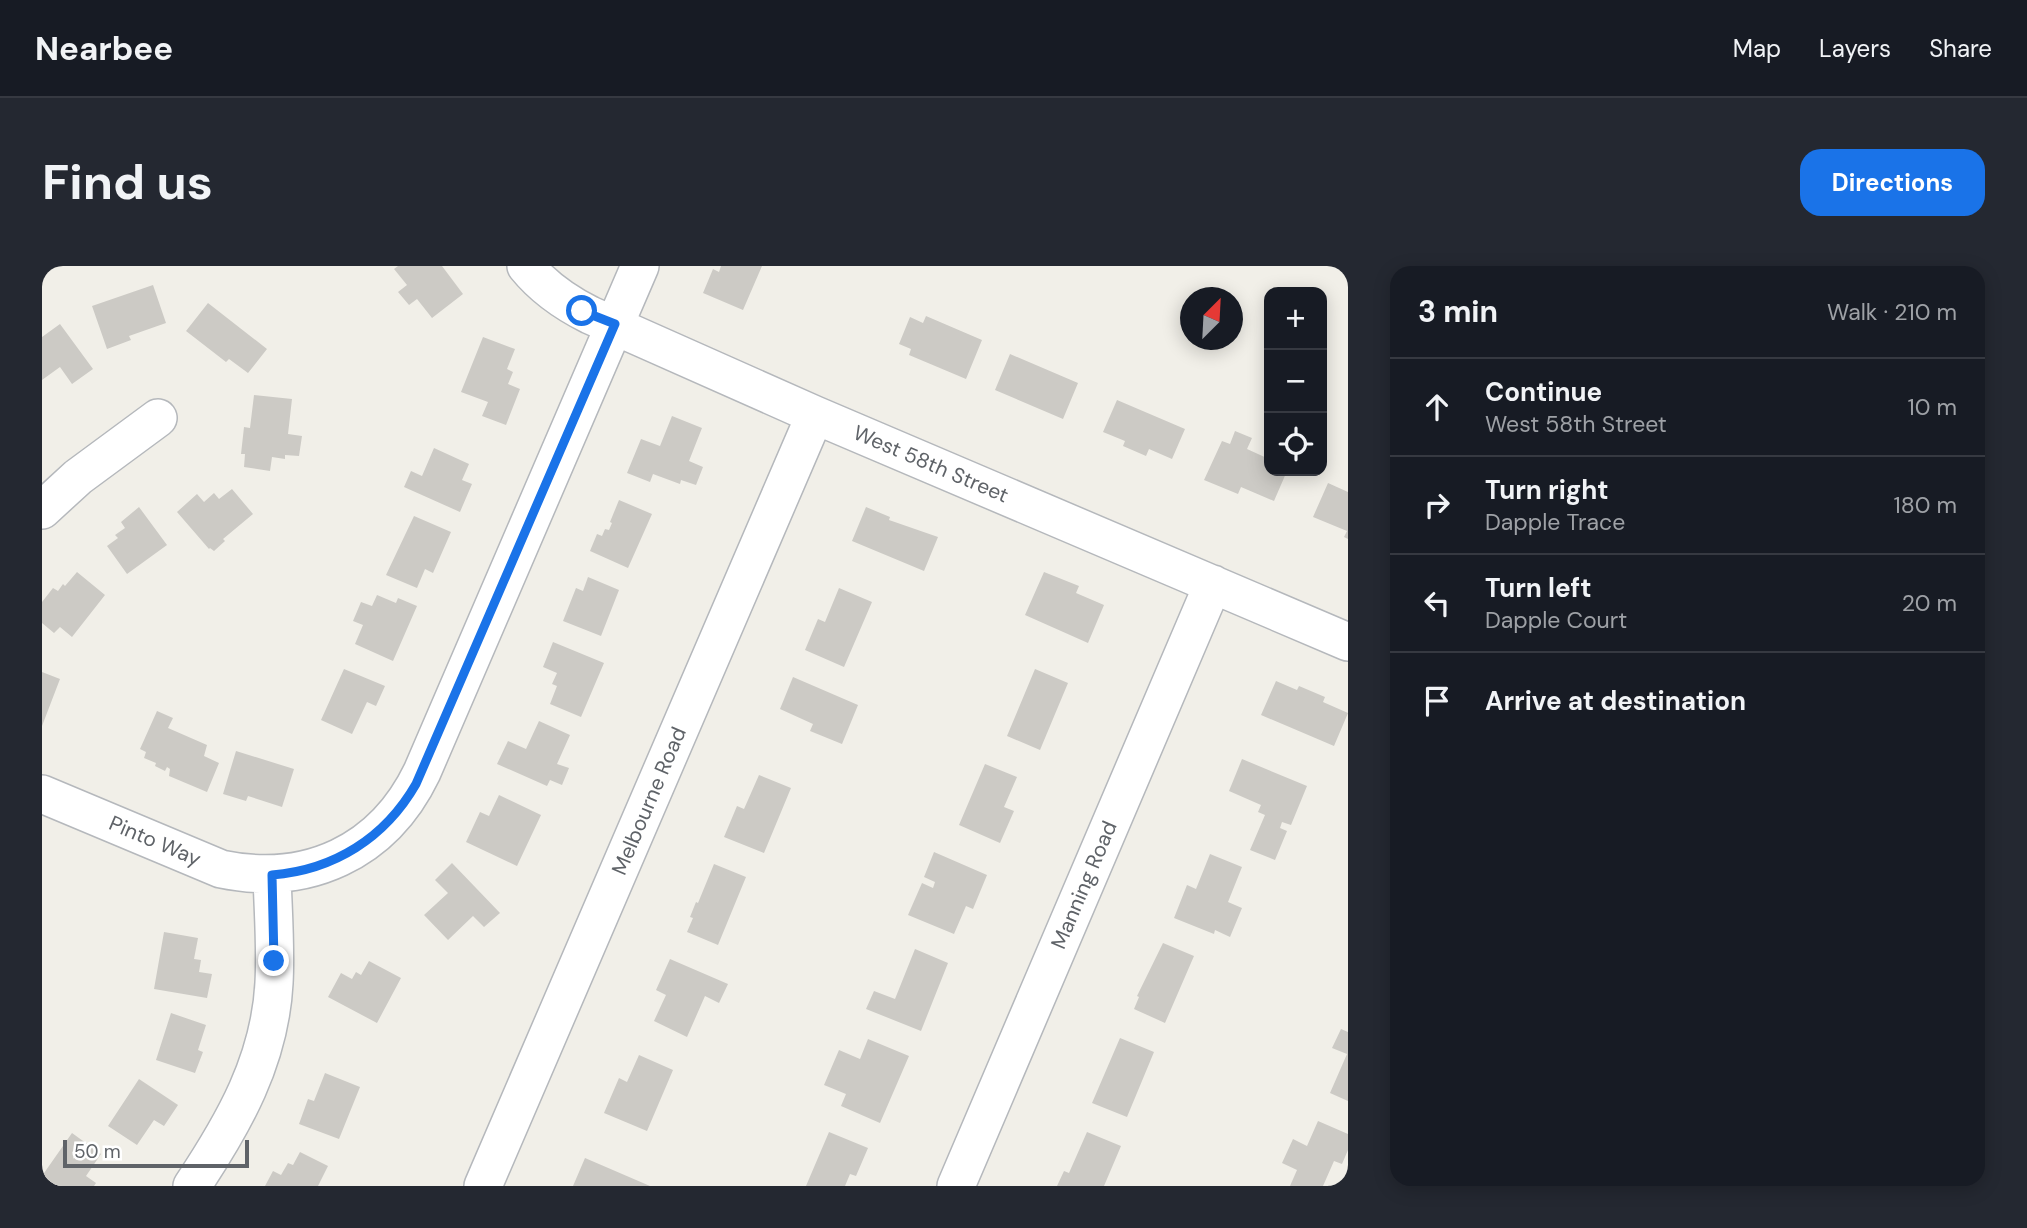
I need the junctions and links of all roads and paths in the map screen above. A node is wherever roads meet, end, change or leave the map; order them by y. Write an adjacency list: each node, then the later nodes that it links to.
1 (526, 266): 3 (street, West 58th Street)
2 (640, 266): 3 (street, Pinto Way)
3 (615, 324): 4 (street, West 58th Street); 10 (street, Pinto Way)
4 (815, 415): 7 (street, West 58th Street); 12 (street, Melbourne Road)
5 (158, 418): 6 (street)
6 (42, 510)
7 (1213, 584): 8 (street, West 58th Street); 13 (street, Manning Road)
8 (1348, 642)
9 (42, 794): 10 (street, Pinto Way)
10 (272, 875): 11 (street)
11 (192, 1186)
12 (483, 1186)
13 (956, 1186)

